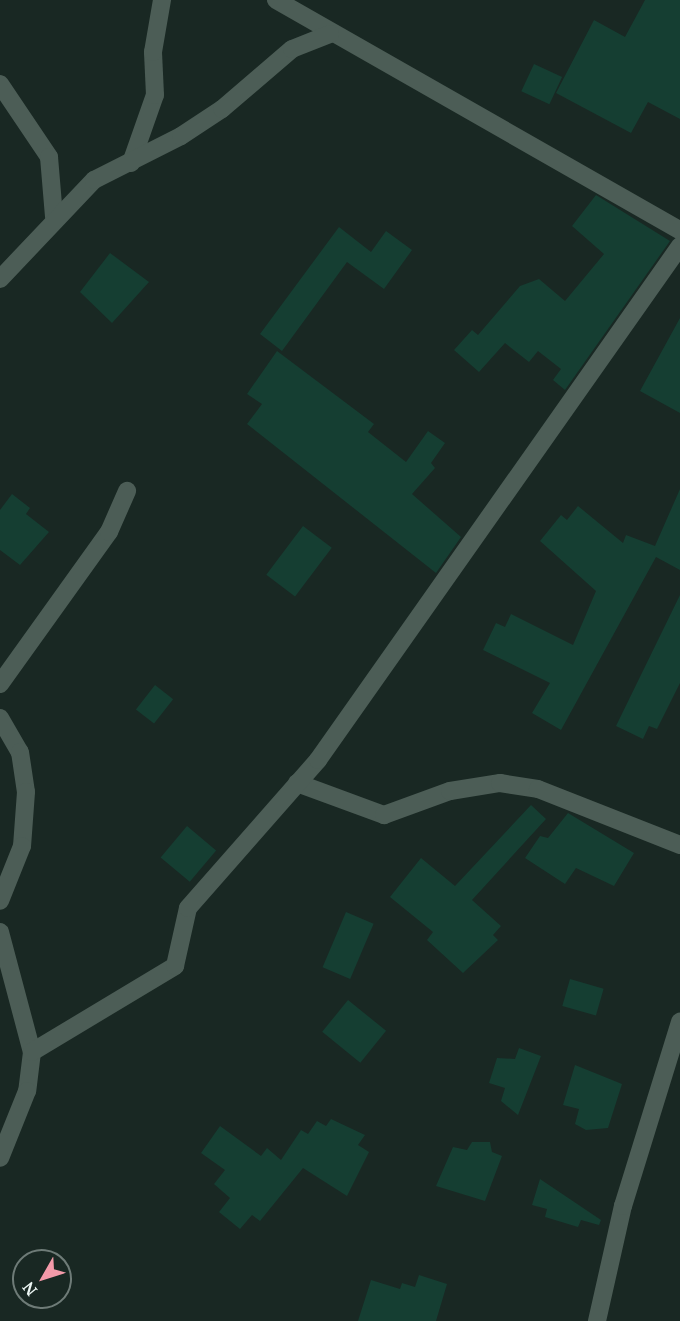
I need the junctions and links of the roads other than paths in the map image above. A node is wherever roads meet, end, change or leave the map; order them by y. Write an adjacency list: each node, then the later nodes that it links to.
1 (162, 0): 5 (street)
2 (276, 0): 3 (street)
3 (330, 34): 5 (street); 7 (street)
4 (0, 84): 6 (street)
5 (131, 163): 6 (street)
6 (54, 217): 9 (street)
7 (677, 221)
8 (680, 246): 13 (street)
9 (0, 279)
10 (127, 491): 11 (street)
11 (0, 684)
12 (0, 718): 15 (street)
13 (297, 783): 14 (street); 18 (street)
14 (680, 845)
15 (0, 901)
16 (0, 932): 18 (street)
17 (680, 1023): 20 (street)
18 (32, 1052): 19 (street)
19 (0, 1158)
20 (597, 1321)

